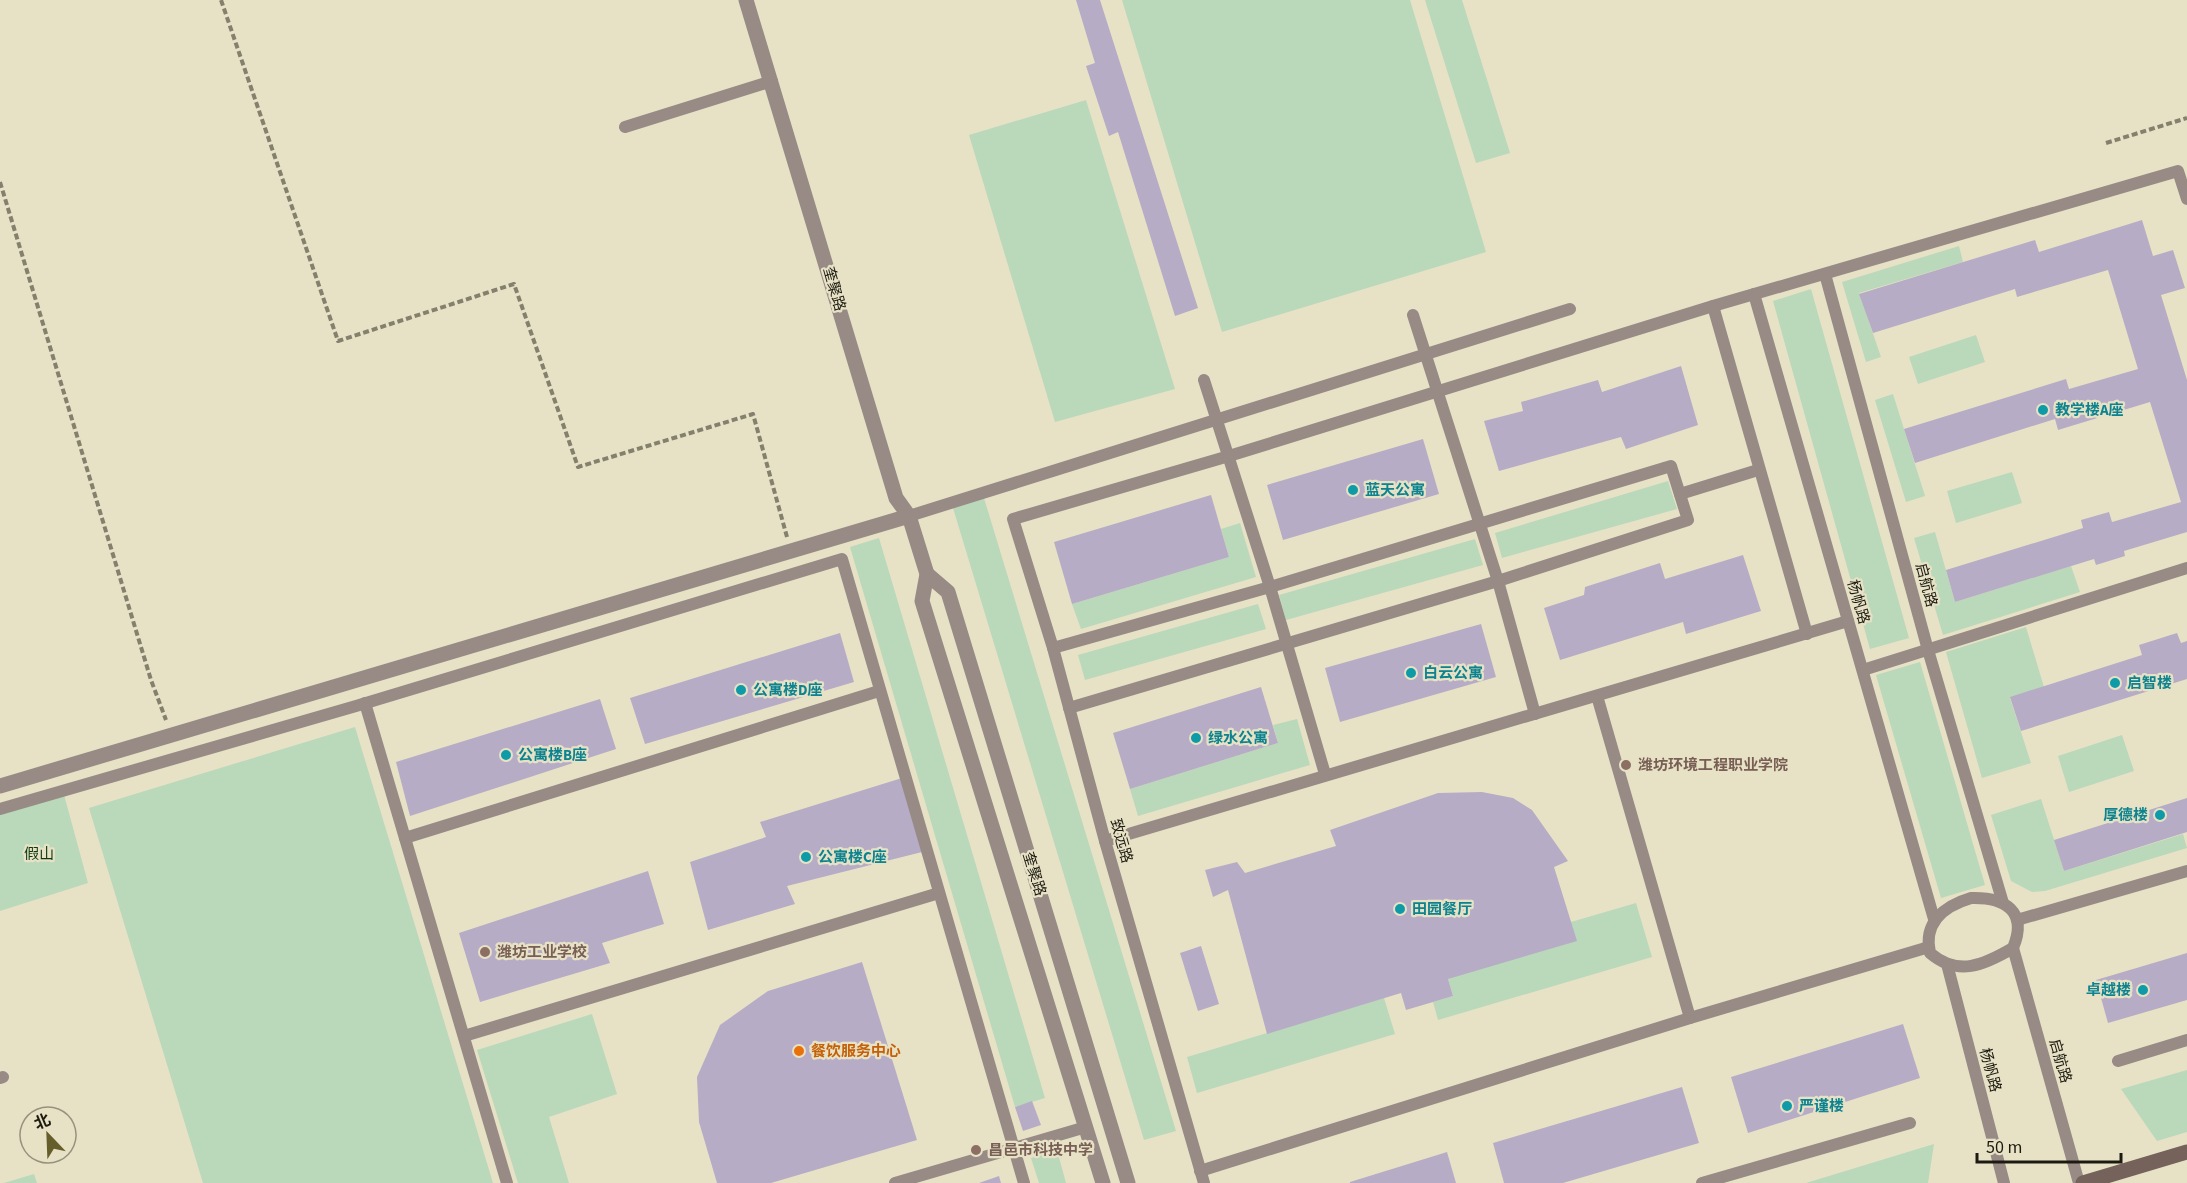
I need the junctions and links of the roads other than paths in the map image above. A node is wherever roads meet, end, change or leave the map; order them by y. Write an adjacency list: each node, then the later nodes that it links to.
1 (746, 0): 2 (street, 奎聚路)
2 (772, 81): 3 (lane); 17 (street, 奎聚路)
3 (625, 128)
4 (2187, 199): 5 (lane)
5 (1825, 274): 6 (lane); 27 (lane, 启航路)
6 (1754, 294): 7 (lane); 23 (lane, 杨帆路)
7 (1713, 306): 12 (lane); 15 (lane)
8 (1570, 309): 10 (lane)
9 (1413, 315): 10 (lane)
10 (1426, 356): 12 (lane); 13 (lane)
11 (1204, 380): 13 (lane)
12 (1437, 392): 14 (lane); 18 (lane)
13 (1217, 420): 14 (lane); 17 (lane)
14 (1229, 456): 22 (lane); 26 (lane, 致远路)
15 (1758, 470): 16 (lane); 24 (lane)
16 (1680, 494): 18 (lane); 21 (lane)
17 (909, 516): 20 (street, 奎聚路); 35 (street)
18 (1479, 525): 21 (lane); 22 (lane)
19 (2187, 568): 27 (lane)
20 (927, 574): 52 (street, 奎聚路); 60 (street, 奎聚路)
21 (1498, 581): 25 (lane); 33 (lane)
22 (1270, 587): 25 (lane); 26 (lane)
23 (1848, 621): 24 (lane); 28 (lane, 杨帆路)
24 (1807, 634): 30 (lane)
25 (1286, 643): 32 (lane); 34 (lane)
26 (1053, 648): 32 (lane, 致远路)
27 (1928, 650): 28 (lane); 41 (lane, 启航路)
28 (1863, 670): 42 (lane, 杨帆路)
29 (879, 691): 31 (lane); 37 (lane); 40 (lane)
30 (1598, 696): 33 (lane); 47 (lane)
31 (365, 703): 36 (lane); 37 (lane)
32 (1069, 708): 38 (lane, 致远路)
33 (1535, 714): 34 (lane)
34 (1325, 774): 38 (lane)
35 (0, 786)
36 (0, 809)
37 (405, 838): 48 (lane)
38 (1105, 841): 55 (lane, 致远路)
39 (2187, 871): 43 (lane)
40 (939, 893): 48 (lane); 53 (lane)
41 (2003, 903): 42 (lane); 43 (lane)
42 (1935, 919): 44 (lane)
43 (2018, 920): 45 (lane)
44 (1929, 947): 46 (lane); 47 (lane)
45 (2013, 948): 46 (lane); 63 (lane, 启航路)
46 (1947, 964): 62 (lane, 杨帆路)
47 (1690, 1018): 55 (lane)
48 (464, 1036): 56 (lane)
49 (2187, 1040): 50 (lane)
50 (2118, 1060)
51 (1910, 1123): 61 (lane)
52 (1086, 1127): 53 (lane); 59 (street, 奎聚路)
53 (1013, 1148): 57 (lane); 58 (lane)
54 (2187, 1152): 63 (main road)
55 (1202, 1177)
56 (507, 1183)
57 (896, 1183)
58 (1024, 1183)
59 (1102, 1183)
60 (1128, 1183)
61 (1702, 1183)
62 (2004, 1183)
63 (2081, 1183)

